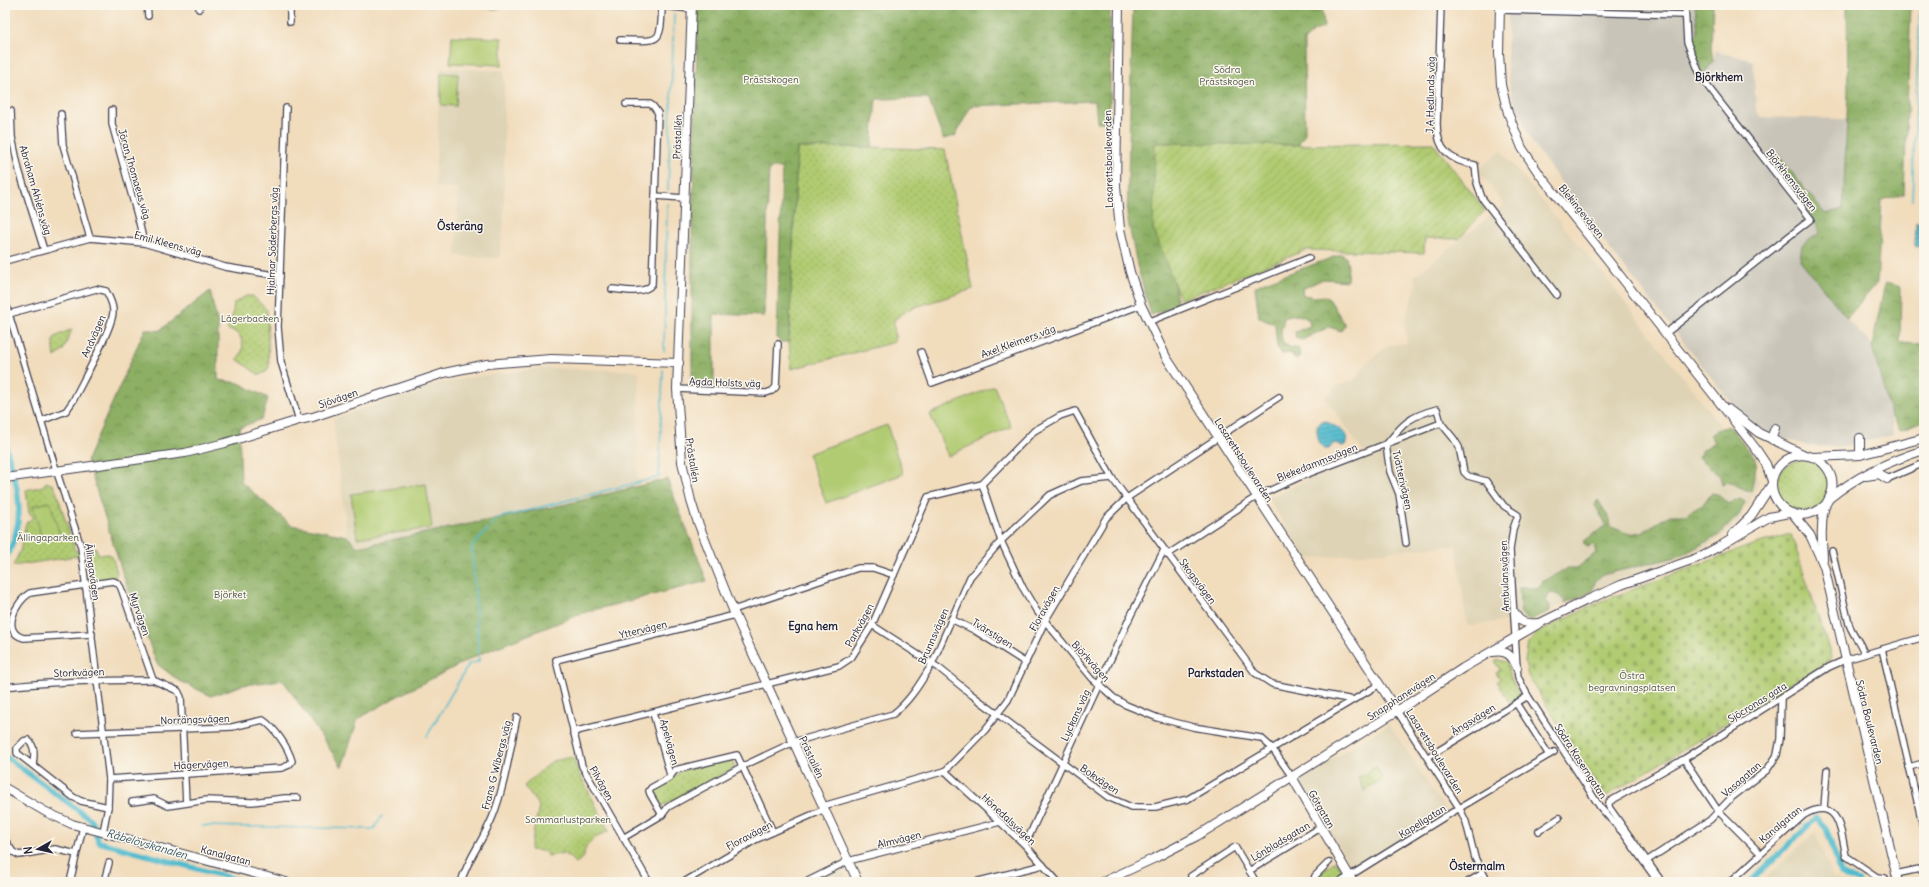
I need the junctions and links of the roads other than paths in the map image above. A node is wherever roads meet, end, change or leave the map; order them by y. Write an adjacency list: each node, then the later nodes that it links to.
1 (148, 5): 10 (street)
2 (290, 5): 11 (street)
3 (1118, 5): 29 (street, Lasarettsboulevarden)
4 (1441, 5): 27 (street, J A Hedlunds väg)
5 (1685, 5): 9 (street, Björkhemsvägen)
6 (662, 6): 7 (street); 12 (street)
7 (692, 7): 19 (street, Prästallén)
8 (1500, 8): 9 (street); 32 (street, Blekingevägen)
9 (1685, 15): 32 (street, Björkhemsvägen)
10 (148, 16)
11 (290, 22)
12 (620, 40)
13 (626, 104): 18 (street)
14 (286, 108): 25 (street, Hjalmar Söderbergs väg)
15 (112, 110): 21 (street, Jöran Thomaeus väg)
16 (11, 111): 22 (street, Abraham Ahléns väg)
17 (61, 114): 20 (street)
18 (655, 196): 19 (street); 26 (street)
19 (684, 198): 35 (street, Prästallén)
20 (90, 238): 21 (street, Emil Kleens väg); 22 (street, Emil Kleens väg)
21 (144, 243): 25 (street, Emil Kleens väg)
22 (44, 250): 24 (street, Emil Kleens väg)
23 (1309, 258): 31 (street)
24 (5, 261)
25 (280, 276): 39 (street, Hjalmar Söderbergs väg)
26 (612, 289)
27 (1557, 295)
28 (5, 301): 30 (street, Ällingavägen)
29 (1141, 305): 31 (street, Lasarettsboulevarden); 34 (street, Axel Kleimers väg)
30 (9, 314): 40 (street, Ällingavägen); 40 (street, Andvägen)
31 (1148, 322): 43 (street, Lasarettsboulevarden)
32 (1666, 333): 38 (street, Blekingevägen)
33 (778, 344): 36 (street, Agda Holsts väg)
34 (922, 352)
35 (679, 363): 36 (street, Prästallén); 39 (street, Sjövägen)
36 (677, 389): 73 (street, Prästallén)
37 (1279, 397): 43 (street, Floravägen)
38 (1719, 400): 46 (street, Blekingevägen); 57 (street, Blekingevägen)
39 (299, 420): 52 (street, Sjövägen)
40 (41, 421): 52 (street, Ällingavägen)
41 (1441, 423): 47 (street, Blekedammsvägen); 47 (street); 72 (street, Ambulansvägen)
42 (1775, 428): 46 (street)
43 (1218, 437): 59 (street, Lasarettsboulevarden); 60 (street, Floravägen)
44 (1860, 438): 49 (street)
45 (1924, 438): 49 (street)
46 (1773, 440): 50 (street, Blekingevägen)
47 (1386, 445): 59 (street, Blekedammsvägen); 64 (street, Tvätterivägen)
48 (1924, 450): 55 (street)
49 (1860, 455): 50 (street)
50 (1809, 456): 57 (street); 61 (street)
51 (1924, 463): 56 (street)
52 (56, 472): 53 (street, Sjövägen); 71 (street, Ällingavägen)
53 (11, 477)
54 (1112, 478): 58 (street, Skogsvägen); 60 (street, Skogsvägen); 63 (street, Brunnsvägen)
55 (1856, 479): 56 (street); 61 (street)
56 (1887, 479)
57 (1772, 483): 62 (street); 66 (street, Snapphanevägen)
58 (982, 484): 63 (street, Björkvägen); 70 (street, Parkvägen)
59 (1256, 497): 68 (street); 92 (street, Lasarettsboulevarden)
60 (1127, 498): 68 (street, Skogsvägen); 75 (street, Floravägen)
61 (1828, 501): 62 (street); 65 (street, Södra Boulevarden)
62 (1791, 513): 66 (street, Snapphanevägen); 69 (street, Södra Boulevarden)
63 (1001, 541): 74 (street, Brunnsvägen); 75 (street, Björkvägen)
64 (1406, 543)
65 (1823, 544): 67 (street); 69 (street, Södra Boulevarden)
66 (1720, 546): 76 (street, Snapphanevägen)
67 (1832, 550): 83 (street)
68 (1165, 552): 93 (street, Lyckans väg); 97 (street, Skogsvägen)
69 (1824, 566): 85 (street, Södra Boulevarden)
70 (894, 575): 73 (street, Yttervägen); 77 (street, Parkvägen)
71 (86, 586): 78 (street, Ällingavägen); 78 (street, Myrvägen); 90 (street, Myrvägen)
72 (1515, 612): 76 (street); 79 (street, Ambulansvägen)
73 (734, 613): 84 (street, Yttervägen); 91 (street, Prästallén)
74 (950, 619): 86 (street, Tvärstigen); 87 (street, Brunnsvägen)
75 (1045, 621): 86 (street, Floravägen); 93 (street, Björkvägen)
76 (1542, 622): 79 (street, Snapphanevägen)
77 (872, 625): 87 (street, Bokvägen); 91 (street, Parkvägen)
78 (92, 634): 89 (street, Ällingavägen)
79 (1515, 638): 82 (street, Snapphanevägen); 88 (street, Södra Kaserngatan)
80 (1924, 638): 81 (street, Sjöcronas gata)
81 (1882, 649): 83 (street, Sjöcronas gata); 116 (street)
82 (1490, 653): 88 (street); 99 (street, Snapphanevägen)
83 (1864, 654): 85 (street, Sjöcronas gata)
84 (556, 660): 105 (street, Pilvägen)
85 (1845, 660): 96 (street, Sjöcronas gata); 155 (street, Södra Boulevarden)
86 (1026, 663): 101 (street, Floravägen)
87 (932, 664): 101 (street, Bokvägen); 107 (street, Brunnsvägen)
88 (1517, 668): 95 (street, Södra Kaserngatan)
89 (98, 680): 90 (street, Storkvägen); 94 (street, Storkvägen); 104 (street, Ällingavägen)
90 (153, 680): 103 (street)
91 (767, 683): 100 (street, Parkvägen); 107 (street, Prästallén)
92 (1380, 684): 97 (street, Bokvägen); 99 (street, Lasarettsboulevarden)
93 (1099, 685): 108 (street, Björkvägen); 113 (street, Lyckans väg)
94 (5, 687)
95 (1528, 696): 98 (street, Ängsvägen); 174 (street, Södra Kaserngatan)
96 (1780, 699): 110 (street, Sjöcronas gata); 132 (street, Vasagatan)
97 (1353, 700): 108 (street, Bokvägen)
98 (1516, 703): 109 (street, Ängsvägen); 131 (street, Kapellgatan)
99 (1397, 711): 109 (street, Lasarettsboulevarden); 121 (street, Snapphanevägen)
100 (653, 713): 105 (street, Parkvägen); 120 (street, Apelvägen)
101 (998, 715): 113 (street, Bokvägen); 118 (street, Floravägen)
102 (517, 717): 160 (street, Frans G Wibergs väg)
103 (183, 728): 104 (street, Norrängsvägen); 111 (street, Norrängsvägen); 119 (street)
104 (104, 732): 106 (street, Norrängsvägen); 122 (street, Ällingavägen)
105 (573, 732): 141 (street, Pilvägen)
106 (77, 733)
107 (794, 742): 115 (street, Brunnsvägen); 129 (street, Prästallén)
108 (1272, 748): 113 (street, Bokvägen); 121 (street, Götgatan)
109 (1428, 758): 131 (street, Lasarettsboulevarden)
110 (1684, 759): 126 (street, Sjöcronas gata); 132 (street)
111 (292, 761): 119 (street, Hägervägen)
112 (1924, 763): 116 (street)
113 (1063, 764): 143 (street, Lyckans väg)
114 (33, 765): 128 (street)
115 (743, 766): 120 (street); 133 (street, Brunnsvägen); 140 (street)
116 (1909, 767): 139 (street)
117 (1827, 770): 130 (street)
118 (945, 771): 129 (street, Floravägen); 135 (street, Hönedalsvägen)
119 (185, 774): 122 (street, Hägervägen); 127 (street)
120 (670, 775): 133 (street)
121 (1292, 777): 136 (street, Götgatan); 167 (street, Snapphanevägen)
122 (109, 779): 128 (street, Ällingavägen)
123 (5, 788): 137 (street, Kanalgatan)
124 (298, 798): 127 (street)
125 (132, 802): 127 (street)
126 (1609, 802): 146 (street, Södra Kaserngatan)
127 (186, 803)
128 (108, 807): 137 (street, Ällingavägen)
129 (824, 807): 140 (street, Floravägen); 147 (street, Prästallén)
130 (1824, 808): 144 (street, Kanalgatan); 154 (street)
131 (1460, 809): 153 (street, Lasarettsboulevarden); 156 (street, Kapellgatan)
132 (1719, 812): 144 (street); 146 (street, Vasagatan)
133 (662, 815): 141 (street, Brunnsvägen)
134 (1559, 818): 138 (street)
135 (1000, 822): 143 (street, Hönedalsvägen); 147 (street, Almvägen)
136 (1321, 827): 152 (street, Lönbladsgatan); 156 (street, Götgatan)
137 (93, 830): 145 (street, Ällingavägen); 159 (street, Kanalgatan)
138 (1539, 831)
139 (1924, 831)
140 (773, 832): 162 (street, Floravägen)
141 (623, 838): 161 (street, Pilvägen)
142 (5, 840): 145 (street)
143 (1025, 845): 150 (street, Hönedalsvägen)
144 (1760, 853): 176 (street, Kanalgatan)
145 (76, 854): 157 (street, Ällingavägen)
146 (1648, 860): 175 (street, Södra Kaserngatan)
147 (848, 861): 163 (street, Almvägen); 164 (street, Prästallén)
148 (1329, 862): 170 (street)
149 (109, 863): 158 (street)
150 (1043, 865): 165 (street); 166 (street, Hönedalsvägen)
151 (1924, 868): 155 (street)
152 (1249, 871): 168 (street); 169 (street)
153 (1483, 873): 172 (street); 173 (street, Lasarettsboulevarden)
154 (1885, 878)
155 (1897, 878)
156 (1351, 879): 171 (street, Kapellgatan)
157 (70, 882)
158 (104, 882)
159 (286, 882)
160 (461, 882)
161 (649, 882)
162 (684, 882)
163 (806, 882)
164 (858, 882)
165 (975, 882)
166 (1058, 882)
167 (1103, 882)
168 (1195, 882)
169 (1256, 882)
170 (1313, 882)
171 (1340, 882)
172 (1468, 882)
173 (1488, 882)
174 (1658, 882)
175 (1662, 882)
176 (1730, 882)

